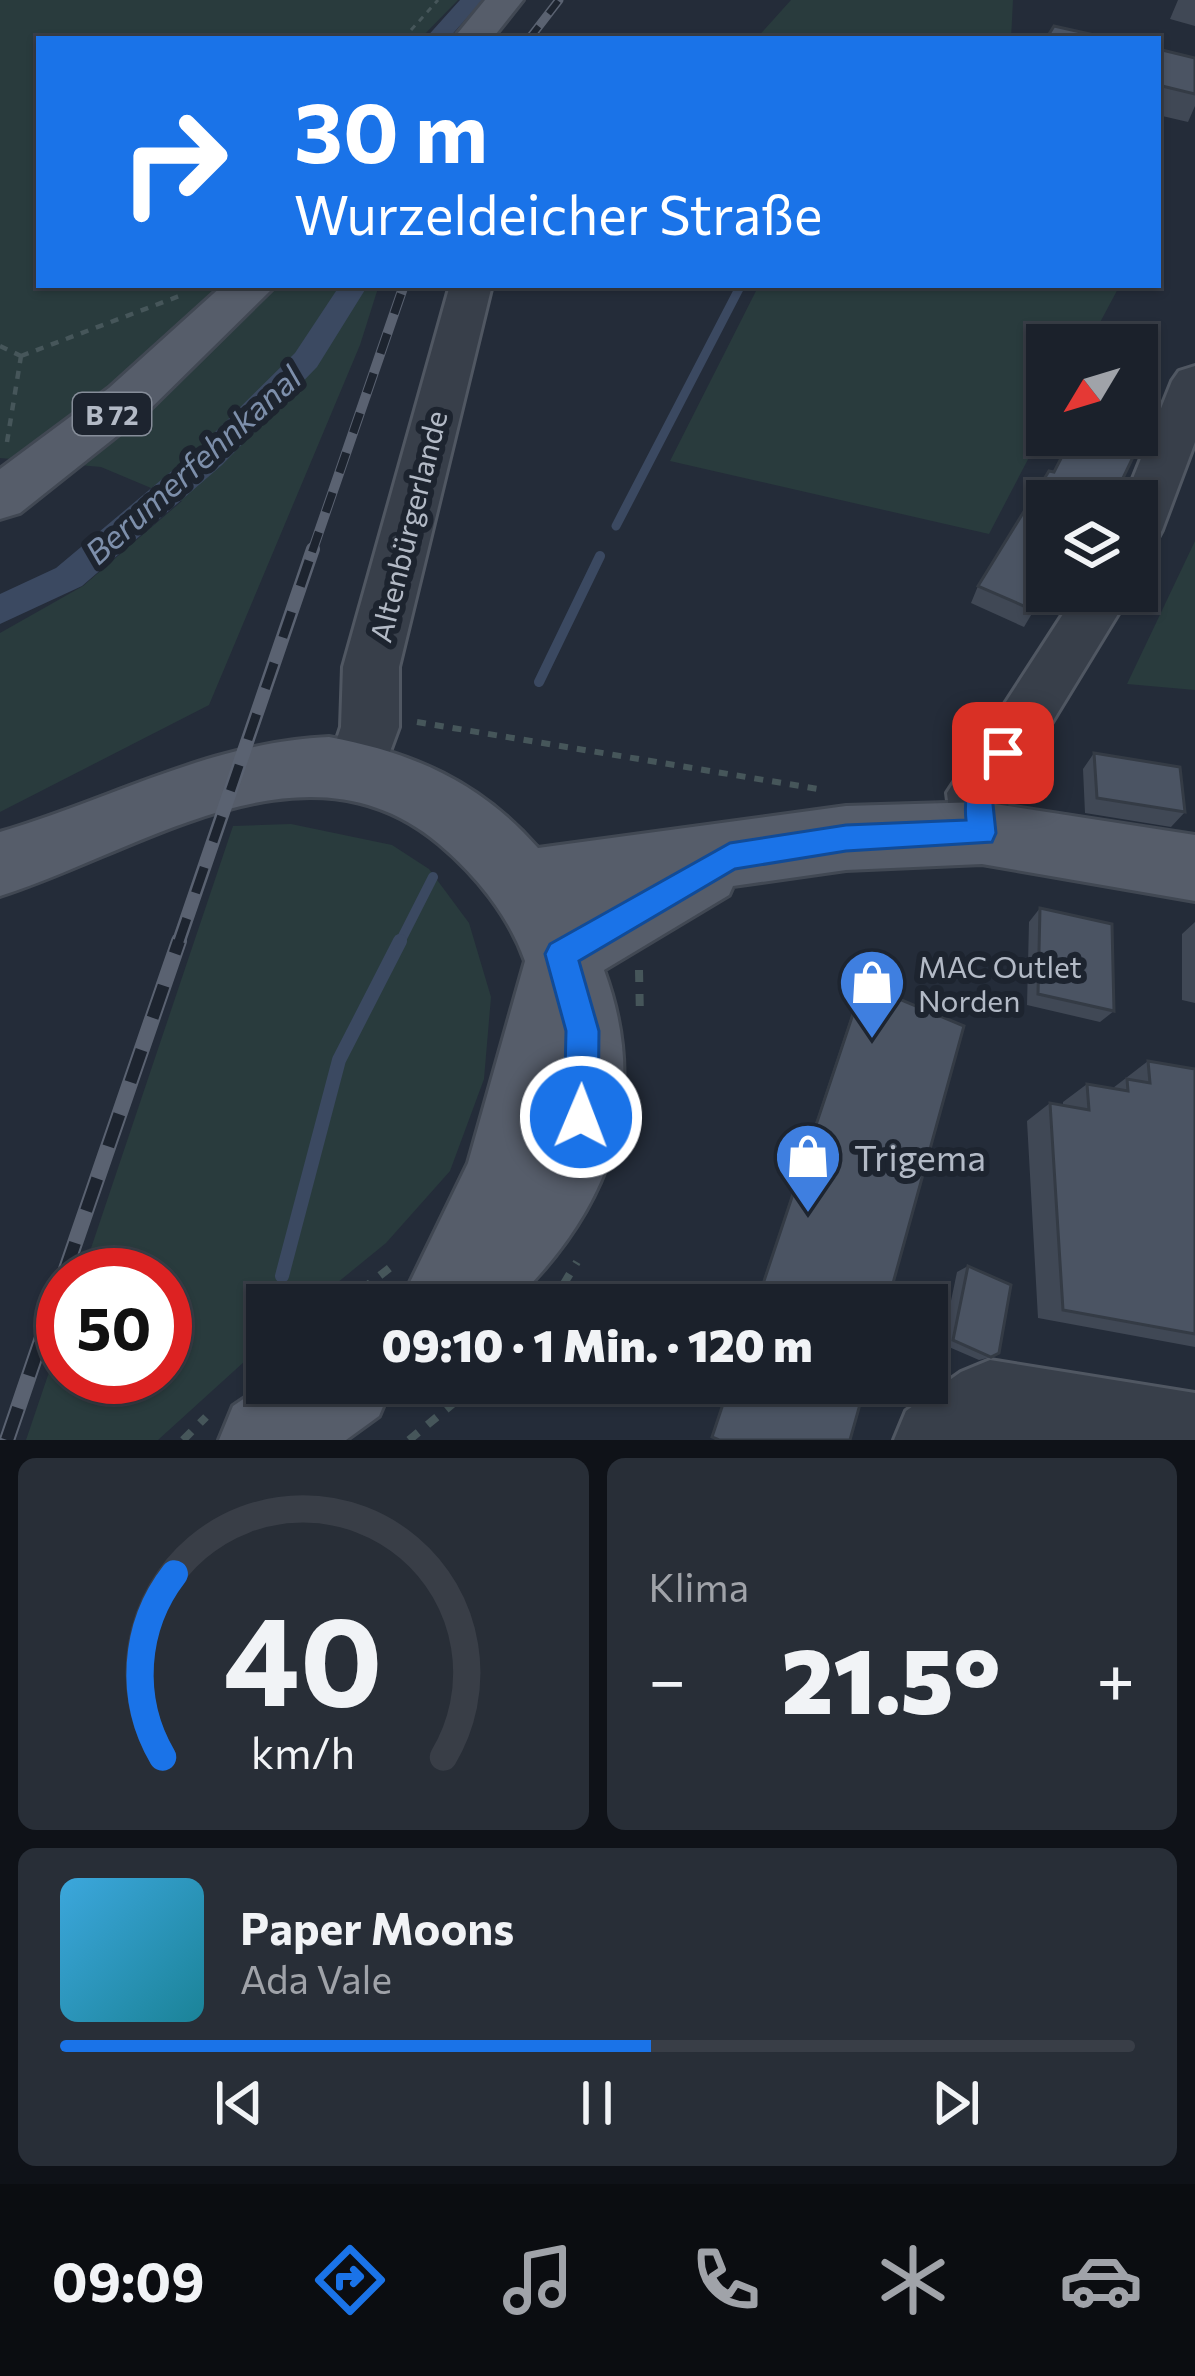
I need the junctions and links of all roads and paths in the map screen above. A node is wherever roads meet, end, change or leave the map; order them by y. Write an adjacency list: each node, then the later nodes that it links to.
1 (437, 0): 3 (path)
2 (505, 0): 4 (main road)
3 (406, 36)
4 (475, 36)
5 (249, 288): 11 (main road, B 72)
6 (470, 288): 14 (street, Altenbürgerlande)
7 (187, 293): 9 (path)
8 (0, 346): 9 (path)
9 (20, 356): 11 (path)
10 (1195, 381): 12 (street)
11 (2, 479)
12 (1156, 480)
13 (1093, 612): 16 (street)
14 (363, 748): 15 (path); 17 (main road); 19 (main road)
15 (837, 792)
16 (982, 833): 18 (main road); 19 (main road)
17 (0, 864)
18 (1195, 868)
19 (575, 932): 20 (path); 21 (main road); 22 (main road)
20 (640, 1026)
21 (447, 1284)
22 (466, 1284)
23 (317, 1404): 26 (main road)
24 (453, 1404): 27 (path)
25 (1195, 1434): 28 (street)
26 (268, 1440)
27 (409, 1440)
28 (935, 1440)

